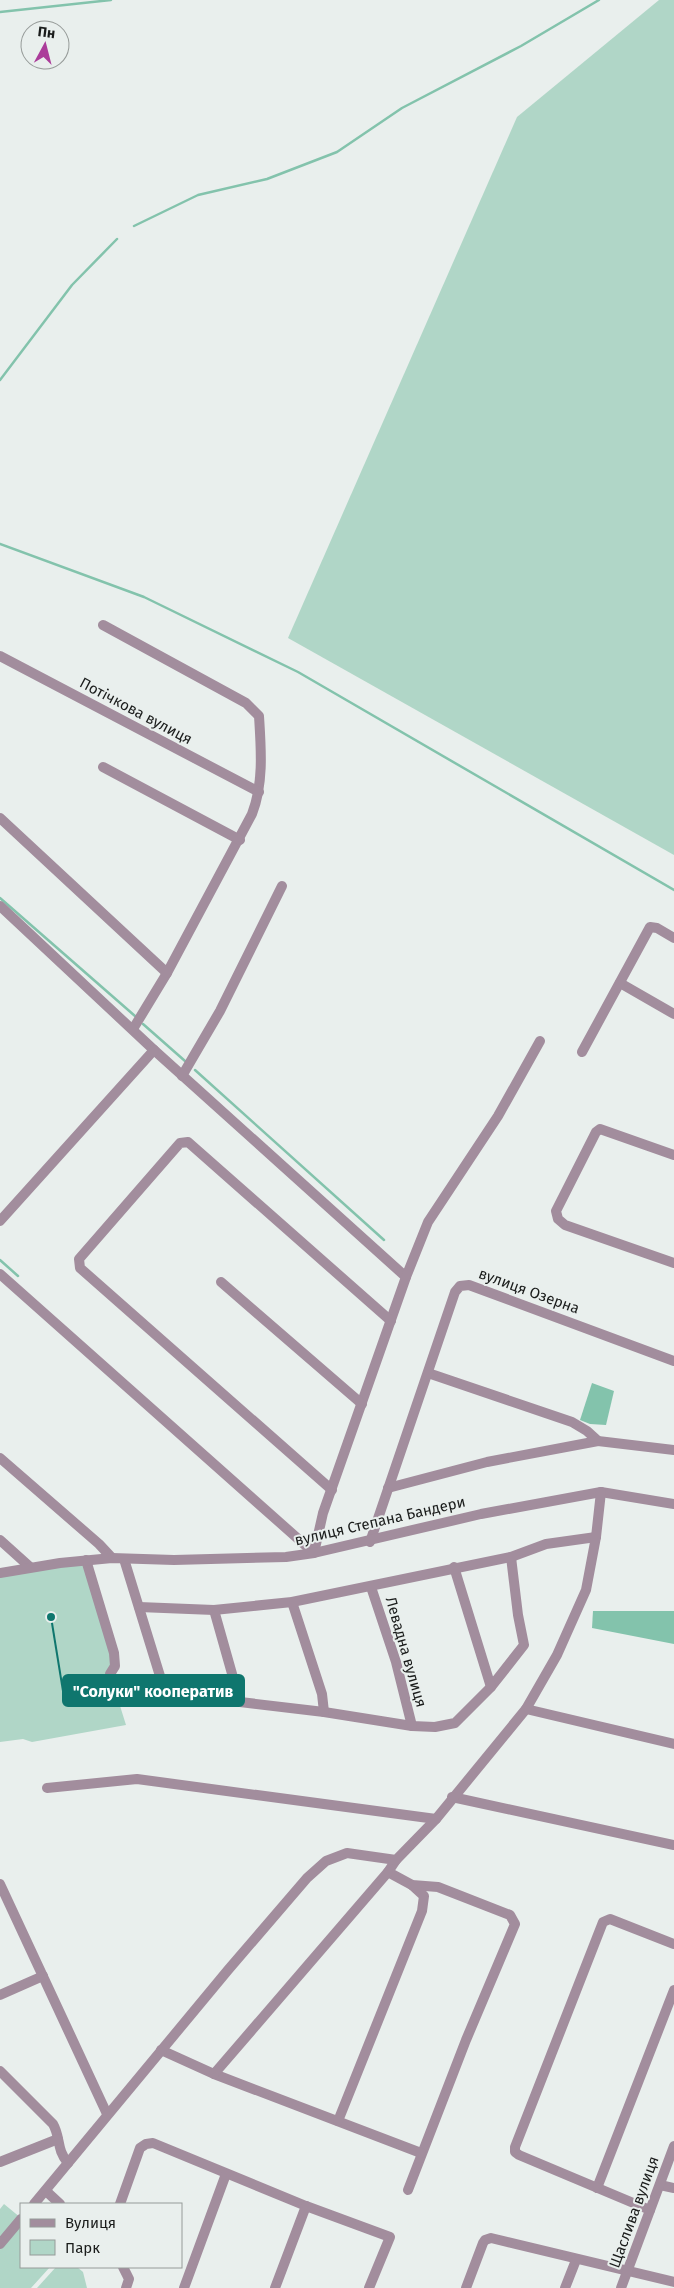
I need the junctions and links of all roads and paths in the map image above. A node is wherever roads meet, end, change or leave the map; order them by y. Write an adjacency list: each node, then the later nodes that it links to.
1 (103, 625): 4 (street)
2 (0, 656): 4 (street, Потічкова вулиця)
3 (103, 767): 6 (street)
4 (259, 792): 6 (street)
5 (0, 818): 10 (street)
6 (240, 840): 10 (street)
7 (282, 886): 17 (street)
8 (0, 906): 13 (street)
9 (674, 938): 11 (street)
10 (167, 974): 13 (street)
11 (620, 983): 12 (street); 16 (street)
12 (674, 1014)
13 (133, 1029): 15 (street)
14 (540, 1040): 22 (street)
15 (154, 1050): 17 (street); 19 (street)
16 (582, 1052)
17 (182, 1076): 22 (street)
18 (674, 1154): 20 (street)
19 (0, 1221)
20 (674, 1263)
21 (0, 1274): 38 (street)
22 (406, 1277): 24 (street)
23 (221, 1282): 27 (street)
24 (391, 1321): 27 (street); 32 (street)
25 (674, 1361): 26 (street, вулиця Озерна)
26 (428, 1373): 28 (street); 31 (street, вулиця Озерна)
27 (362, 1404): 32 (street)
28 (598, 1441): 29 (street); 31 (street)
29 (674, 1450)
30 (0, 1458): 40 (street)
31 (388, 1488): 37 (street, вулиця Озерна)
32 (332, 1490): 38 (street)
33 (602, 1492): 34 (street, вулиця Степана Бандери); 35 (street); 37 (street, вулиця Степана Бандери)
34 (674, 1504)
35 (596, 1537): 39 (street, Левадна вулиця); 53 (street)
36 (0, 1540): 43 (street)
37 (370, 1542): 38 (street, вулиця Степана Бандери)
38 (314, 1553): 41 (street, вулиця Степана Бандери)
39 (511, 1557): 44 (street, Левадна вулиця); 51 (street, Левадна вулиця)
40 (112, 1558): 41 (street, вулиця Степана Бандери); 42 (street, вулиця Степана Бандери)
41 (124, 1559): 48 (street, Левадна вулиця)
42 (86, 1560): 43 (street, вулиця Степана Бандери); 50 (street)
43 (30, 1567): 45 (street, вулиця Степана Бандери)
44 (454, 1567): 46 (street, Левадна вулиця); 51 (street)
45 (0, 1573)
46 (371, 1587): 47 (street, Левадна вулиця); 55 (street, Левадна вулиця)
47 (292, 1602): 49 (street, Левадна вулиця); 54 (street)
48 (139, 1607): 49 (street, Левадна вулиця); 52 (street, Левадна вулиця)
49 (214, 1610): 52 (street)
50 (110, 1674)
51 (492, 1687): 55 (street, Левадна вулиця)
52 (240, 1702): 54 (street, Левадна вулиця)
53 (526, 1709): 56 (street); 58 (street)
54 (324, 1712): 55 (street, Левадна вулиця)
55 (412, 1726)
56 (674, 1744)
57 (47, 1788): 59 (street)
58 (452, 1797): 59 (street); 60 (street)
59 (436, 1819): 61 (street)
60 (674, 1846)
61 (396, 1860): 62 (street); 69 (street)
62 (388, 1872): 64 (street); 71 (street)
63 (0, 1884): 66 (street)
64 (412, 1885): 73 (street); 76 (street)
65 (674, 1944): 81 (street)
66 (43, 1976): 68 (street); 72 (street)
67 (674, 1990): 81 (street)
68 (0, 1995)
69 (161, 2050): 71 (street); 72 (street)
70 (0, 2071): 74 (street)
71 (214, 2074): 73 (street)
72 (107, 2114): 78 (street)
73 (338, 2120): 76 (street)
74 (58, 2139): 77 (street); 78 (street)
75 (674, 2146): 80 (street, Щаслива вулиця)
76 (421, 2153): 83 (street)
77 (0, 2162)
78 (68, 2163): 84 (street)
79 (226, 2174): 87 (street); 88 (street); 97 (street)
80 (660, 2185): 82 (street); 89 (street, Щаслива вулиця)
81 (597, 2188): 89 (street)
82 (674, 2188)
83 (408, 2190)
84 (46, 2191): 85 (street); 86 (street)
85 (35, 2203)
86 (59, 2203)
87 (120, 2203)
88 (306, 2206): 98 (street); 99 (street)
89 (650, 2210): 94 (street, Щаслива вулиця)
90 (20, 2220): 91 (street)
91 (0, 2244)
92 (576, 2260): 94 (street); 100 (street); 101 (street)
93 (124, 2268): 96 (street)
94 (627, 2273): 95 (street); 102 (street, Щаслива вулиця)
95 (674, 2282)
96 (126, 2288)
97 (184, 2288)
98 (275, 2288)
99 (369, 2288)
100 (466, 2288)
101 (565, 2288)
102 (621, 2288)

